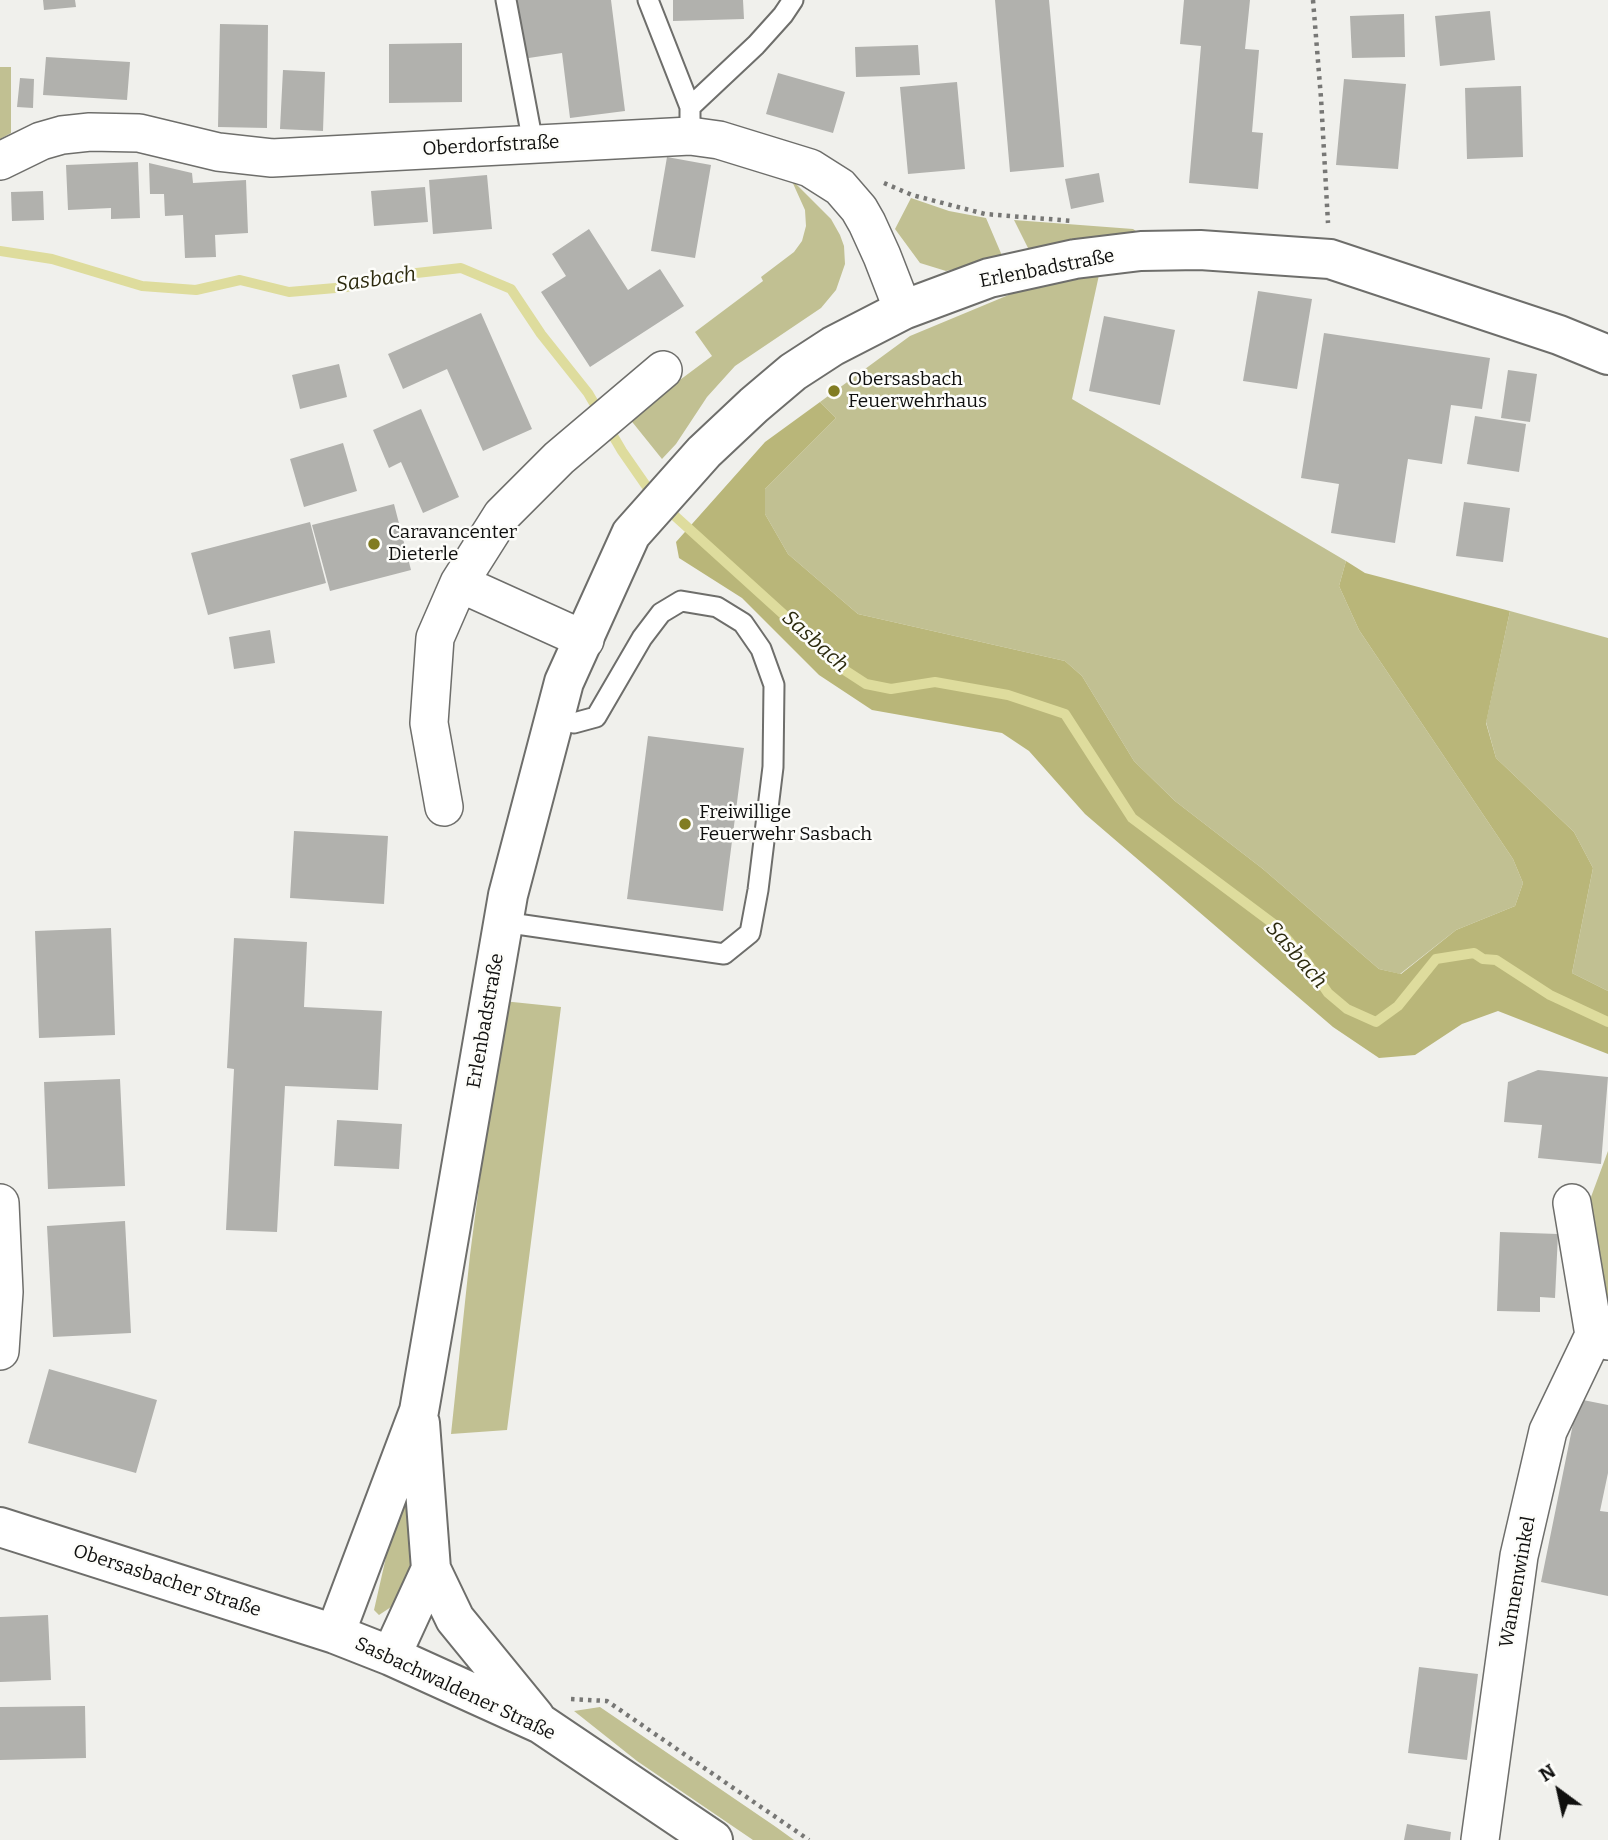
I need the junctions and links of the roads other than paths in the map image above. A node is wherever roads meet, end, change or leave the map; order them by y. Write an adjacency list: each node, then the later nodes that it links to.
1 (506, 0): 5 (lane)
2 (649, 0): 4 (lane)
3 (793, 0): 4 (lane)
4 (690, 122): 5 (street, Oberdorfstraße); 7 (street, Oberdorfstraße)
5 (533, 143): 6 (street, Oberdorfstraße)
6 (0, 161)
7 (903, 310): 8 (street, Erlenbadstraße); 11 (street, Erlenbadstraße)
8 (1608, 355)
9 (663, 370): 10 (street)
10 (459, 583): 11 (street); 13 (street)
11 (585, 640): 12 (street, Erlenbadstraße)
12 (555, 719): 14 (street, Erlenbadstraße); 14 (lane)
13 (444, 807)
14 (503, 922): 19 (street, Erlenbadstraße)
15 (0, 1203): 18 (street)
16 (1572, 1203): 17 (street, Wannenwinkel)
17 (1601, 1338): 26 (street, Wannenwinkel)
18 (0, 1352)
19 (419, 1411): 21 (street, Erlenbadstraße); 22 (street, Erlenbadstraße)
20 (0, 1527): 22 (street, Obersasbacher Straße)
21 (431, 1569): 23 (street, Erlenbadstraße); 24 (street, Erlenbadstraße)
22 (335, 1634): 23 (street, Sasbachwaldener Straße)
23 (391, 1656): 24 (street, Sasbachwaldener Straße)
24 (541, 1724): 25 (street, Sasbachwaldener Straße)
25 (713, 1840)
26 (1480, 1840)

